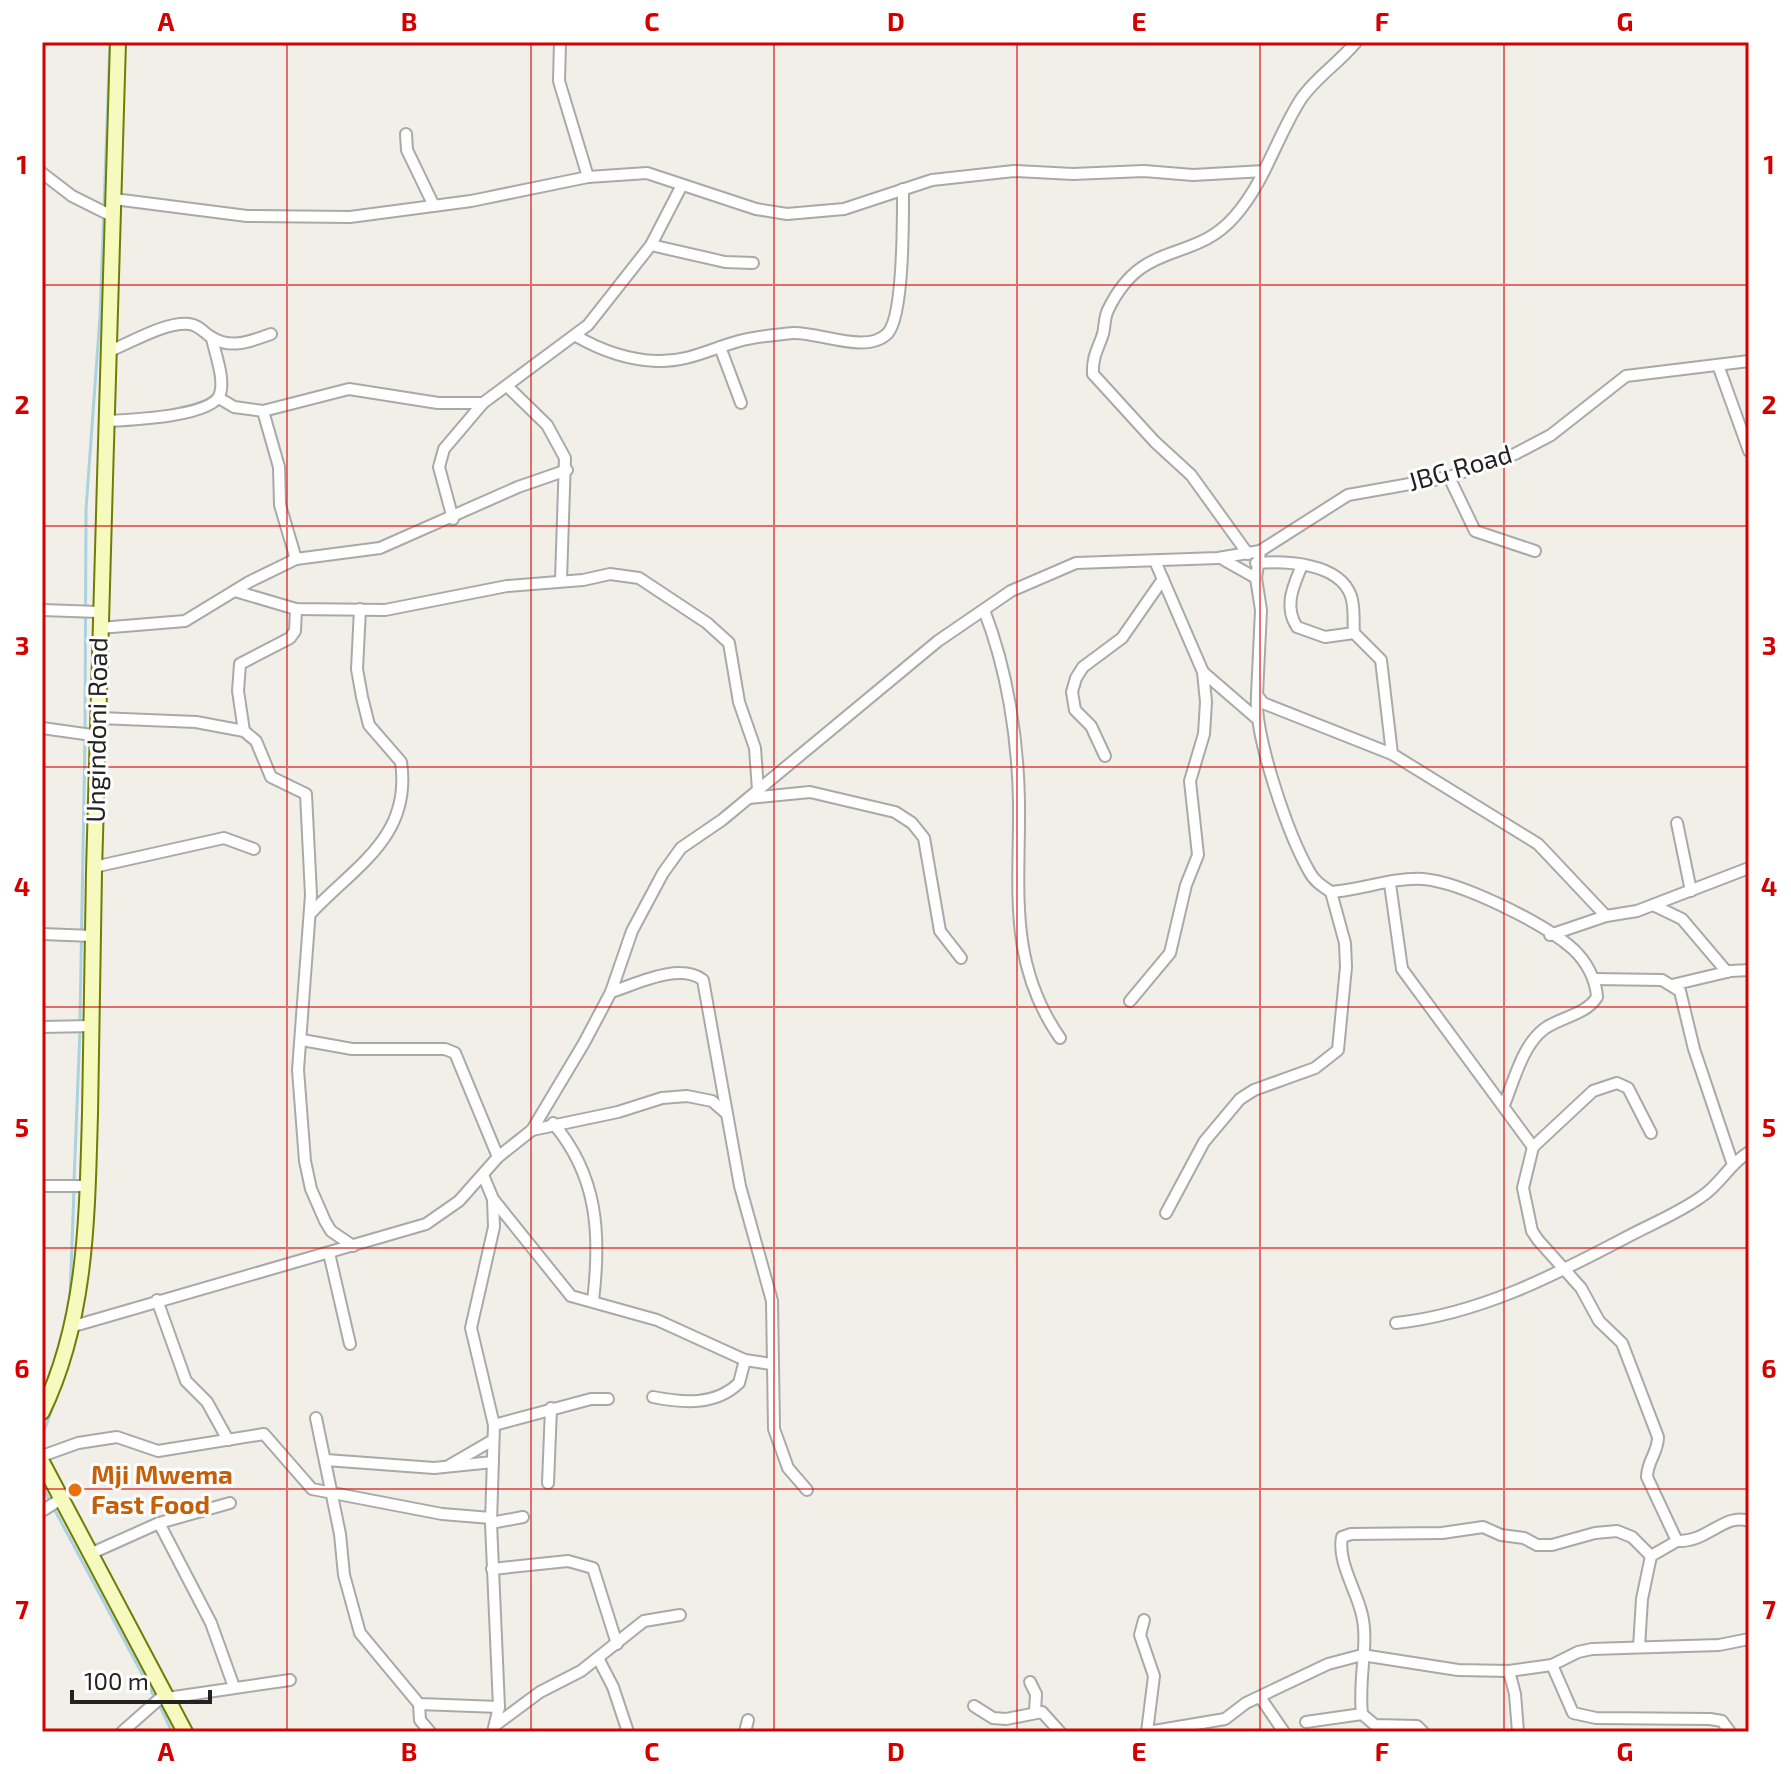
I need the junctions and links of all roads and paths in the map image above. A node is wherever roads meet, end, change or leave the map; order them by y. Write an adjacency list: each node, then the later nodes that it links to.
1 (118, 42): 12 (main road, Ungindoni Road)
2 (560, 42): 5 (street)
3 (1356, 42): 6 (street)
4 (406, 134): 13 (street)
5 (581, 157): 8 (street); 9 (street)
6 (1264, 171): 11 (street); 36 (street)
7 (42, 173): 14 (street)
8 (610, 175): 9 (street); 10 (street)
9 (588, 177): 13 (street)
10 (682, 185): 11 (street); 15 (street)
11 (903, 189): 20 (street)
12 (114, 199): 13 (street); 14 (main road, Ungindoni Road)
13 (434, 206)
14 (114, 217): 21 (main road, Ungindoni Road)
15 (651, 245): 16 (street); 18 (street)
16 (753, 263)
17 (271, 334): 19 (street)
18 (576, 336): 20 (street); 24 (street)
19 (212, 338): 21 (street); 25 (street)
20 (720, 347): 27 (street)
21 (112, 350): 29 (main road, Ungindoni Road)
22 (1749, 361): 23 (street, JBG Road)
23 (1718, 365): 30 (street); 32 (street, JBG Road)
24 (507, 386): 26 (street); 31 (street)
25 (219, 398): 28 (street); 29 (street)
26 (483, 403): 28 (street); 33 (street)
27 (741, 403)
28 (263, 411): 38 (street)
29 (106, 421): 50 (main road, Ungindoni Road)
30 (1749, 451)
31 (567, 470): 33 (street); 44 (street)
32 (1449, 477): 34 (street, JBG Road); 35 (street)
33 (453, 519): 38 (street)
34 (1260, 551): 36 (street); 40 (street)
35 (1535, 551)
36 (1248, 554): 37 (street)
37 (1218, 558): 39 (street); 42 (street)
38 (296, 559): 45 (street)
39 (1155, 561): 43 (street); 49 (street)
40 (1256, 563): 41 (street); 42 (street)
41 (1302, 565): 52 (street); 52 (street)
42 (1256, 578): 54 (street)
43 (1163, 579): 53 (street); 61 (street)
44 (561, 580): 47 (street); 62 (street)
45 (235, 591): 46 (street); 51 (street)
46 (296, 609): 47 (street); 58 (street)
47 (360, 609): 71 (street)
48 (42, 610): 50 (street)
49 (984, 610): 62 (street); 85 (street)
50 (99, 612): 51 (main road, Ungindoni Road)
51 (100, 628): 56 (main road, Ungindoni Road)
52 (1354, 633): 60 (street)
53 (1203, 672): 55 (street); 82 (street)
54 (1257, 695): 55 (street); 60 (street)
55 (1255, 717): 69 (street)
56 (99, 718): 58 (street); 59 (main road, Ungindoni Road)
57 (42, 728): 59 (street)
58 (244, 731): 71 (street)
59 (99, 736): 65 (main road, Ungindoni Road)
60 (1392, 754): 72 (street)
61 (1105, 756)
62 (753, 794): 76 (street); 81 (street)
63 (1677, 823): 68 (street)
64 (254, 849): 65 (street)
65 (94, 867): 75 (main road, Ungindoni Road)
66 (1749, 868): 68 (street)
67 (1390, 884): 69 (street); 74 (street); 87 (street)
68 (1691, 891): 70 (street)
69 (1331, 892): 100 (street)
70 (1653, 905): 72 (street); 78 (street)
71 (311, 913): 86 (street)
72 (1606, 916): 74 (street)
73 (42, 934): 75 (street)
74 (1550, 935): 79 (street)
75 (93, 936): 83 (main road, Ungindoni Road)
76 (961, 958)
77 (1749, 970): 78 (street)
78 (1727, 972): 80 (street)
79 (1594, 979): 80 (street); 87 (street)
80 (1672, 985): 95 (street)
81 (611, 992): 88 (street); 90 (street)
82 (1130, 1001)
83 (92, 1026): 84 (street); 98 (main road, Ungindoni Road)
84 (42, 1027)
85 (1060, 1038)
86 (302, 1040): 94 (street); 101 (street)
87 (1504, 1105): 92 (street)
88 (727, 1114): 89 (street); 110 (street)
89 (553, 1123): 90 (street); 105 (street)
90 (532, 1130): 94 (street)
91 (1651, 1133): 92 (street)
92 (1533, 1147): 103 (street)
93 (1749, 1152): 95 (street)
94 (498, 1157): 96 (street)
95 (1732, 1162): 103 (street)
96 (483, 1175): 99 (street); 101 (street)
97 (42, 1186): 98 (street)
98 (88, 1186): 107 (main road, Ungindoni Road)
99 (493, 1199): 105 (street); 116 (street)
100 (1166, 1213)
101 (353, 1246): 102 (street)
102 (329, 1253): 104 (street); 108 (street)
103 (1567, 1271): 106 (street); 134 (street)
104 (157, 1300): 107 (street); 117 (street)
105 (593, 1301): 109 (street)
106 (1396, 1323)
107 (74, 1326): 114 (main road, Ungindoni Road)
108 (350, 1344)
109 (745, 1360): 110 (street); 111 (street)
110 (771, 1364): 125 (street)
111 (653, 1397)
112 (608, 1399): 113 (street)
113 (551, 1408): 116 (street); 124 (street)
114 (42, 1412)
115 (316, 1418): 120 (street)
116 (494, 1425): 118 (street)
117 (228, 1440): 119 (street); 126 (street)
118 (493, 1440): 122 (street); 123 (street)
119 (42, 1456)
120 (326, 1460): 123 (street); 126 (street)
121 (42, 1462): 127 (main road)
122 (493, 1462): 123 (street); 131 (street)
123 (444, 1468)
124 (548, 1483)
125 (807, 1490)
126 (333, 1495): 131 (street); 152 (street)
127 (61, 1499): 129 (street); 135 (main road)
128 (230, 1503): 133 (street)
129 (42, 1511)
130 (523, 1517): 131 (street)
131 (491, 1520): 137 (street)
132 (1749, 1521): 134 (street)
133 (159, 1523): 135 (street); 149 (street)
134 (1677, 1541): 136 (street)
135 (92, 1553): 150 (main road)
136 (1651, 1556): 142 (street); 143 (street)
137 (492, 1569): 141 (street); 154 (street)
138 (680, 1615): 141 (street)
139 (1144, 1620): 166 (street)
140 (1749, 1639): 142 (street)
141 (617, 1644): 144 (street)
142 (1639, 1647): 145 (street)
143 (1362, 1655): 146 (street); 151 (street); 156 (street)
144 (598, 1658): 159 (street); 163 (street)
145 (1552, 1665): 146 (street); 170 (street)
146 (1509, 1671): 169 (street)
147 (290, 1680): 149 (street)
148 (1030, 1682): 155 (street)
149 (234, 1687): 150 (street)
150 (166, 1696): 160 (street); 161 (main road)
151 (1260, 1697): 166 (street); 167 (street)
152 (419, 1704): 154 (street); 162 (street)
153 (974, 1706): 155 (street)
154 (499, 1707): 159 (street)
155 (1035, 1712): 165 (street)
156 (1362, 1714): 158 (street); 168 (street)
157 (748, 1720): 164 (street)
158 (1306, 1722)
159 (495, 1728)
160 (122, 1732)
161 (185, 1732)
162 (430, 1732)
163 (628, 1732)
164 (745, 1732)
165 (1060, 1732)
166 (1148, 1732)
167 (1284, 1732)
168 (1423, 1732)
169 (1518, 1732)
170 (1730, 1732)

